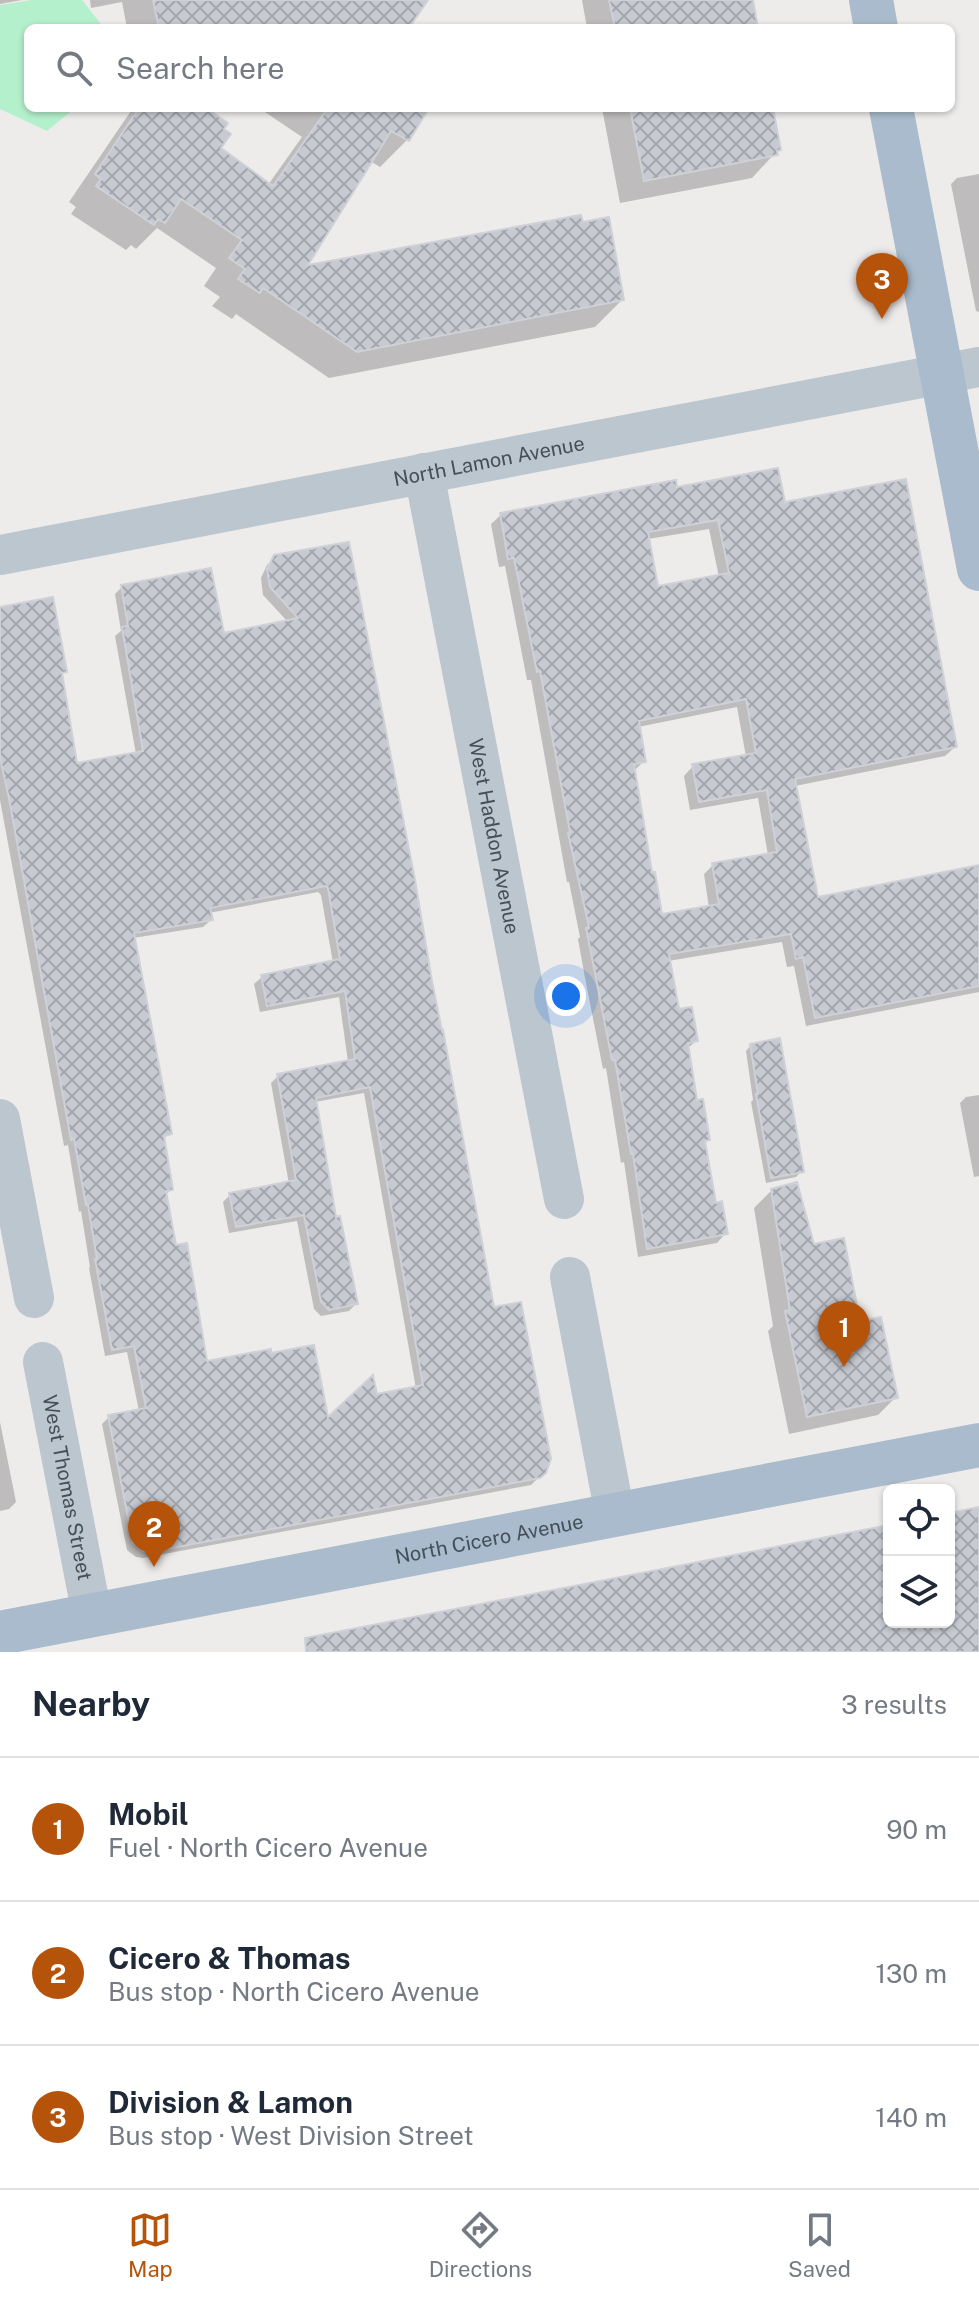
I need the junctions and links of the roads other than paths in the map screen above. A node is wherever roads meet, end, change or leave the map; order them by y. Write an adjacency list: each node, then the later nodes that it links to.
1 (871, 0): 2 (main road)
2 (875, 24)
3 (892, 112): 4 (main road)
4 (961, 370): 5 (street, North Lamon Avenue); 7 (main road)
5 (424, 473): 6 (street, North Lamon Avenue); 9 (street, West Haddon Avenue)
6 (0, 555)
7 (979, 569)
8 (0, 1119): 11 (street)
9 (564, 1199)
10 (570, 1277): 14 (street)
11 (34, 1298)
12 (43, 1362): 15 (street, West Thomas Street)
13 (979, 1445): 14 (main road, North Cicero Avenue)
14 (615, 1515): 15 (main road, North Cicero Avenue)
15 (92, 1615): 16 (main road, North Cicero Avenue)
16 (0, 1633)

